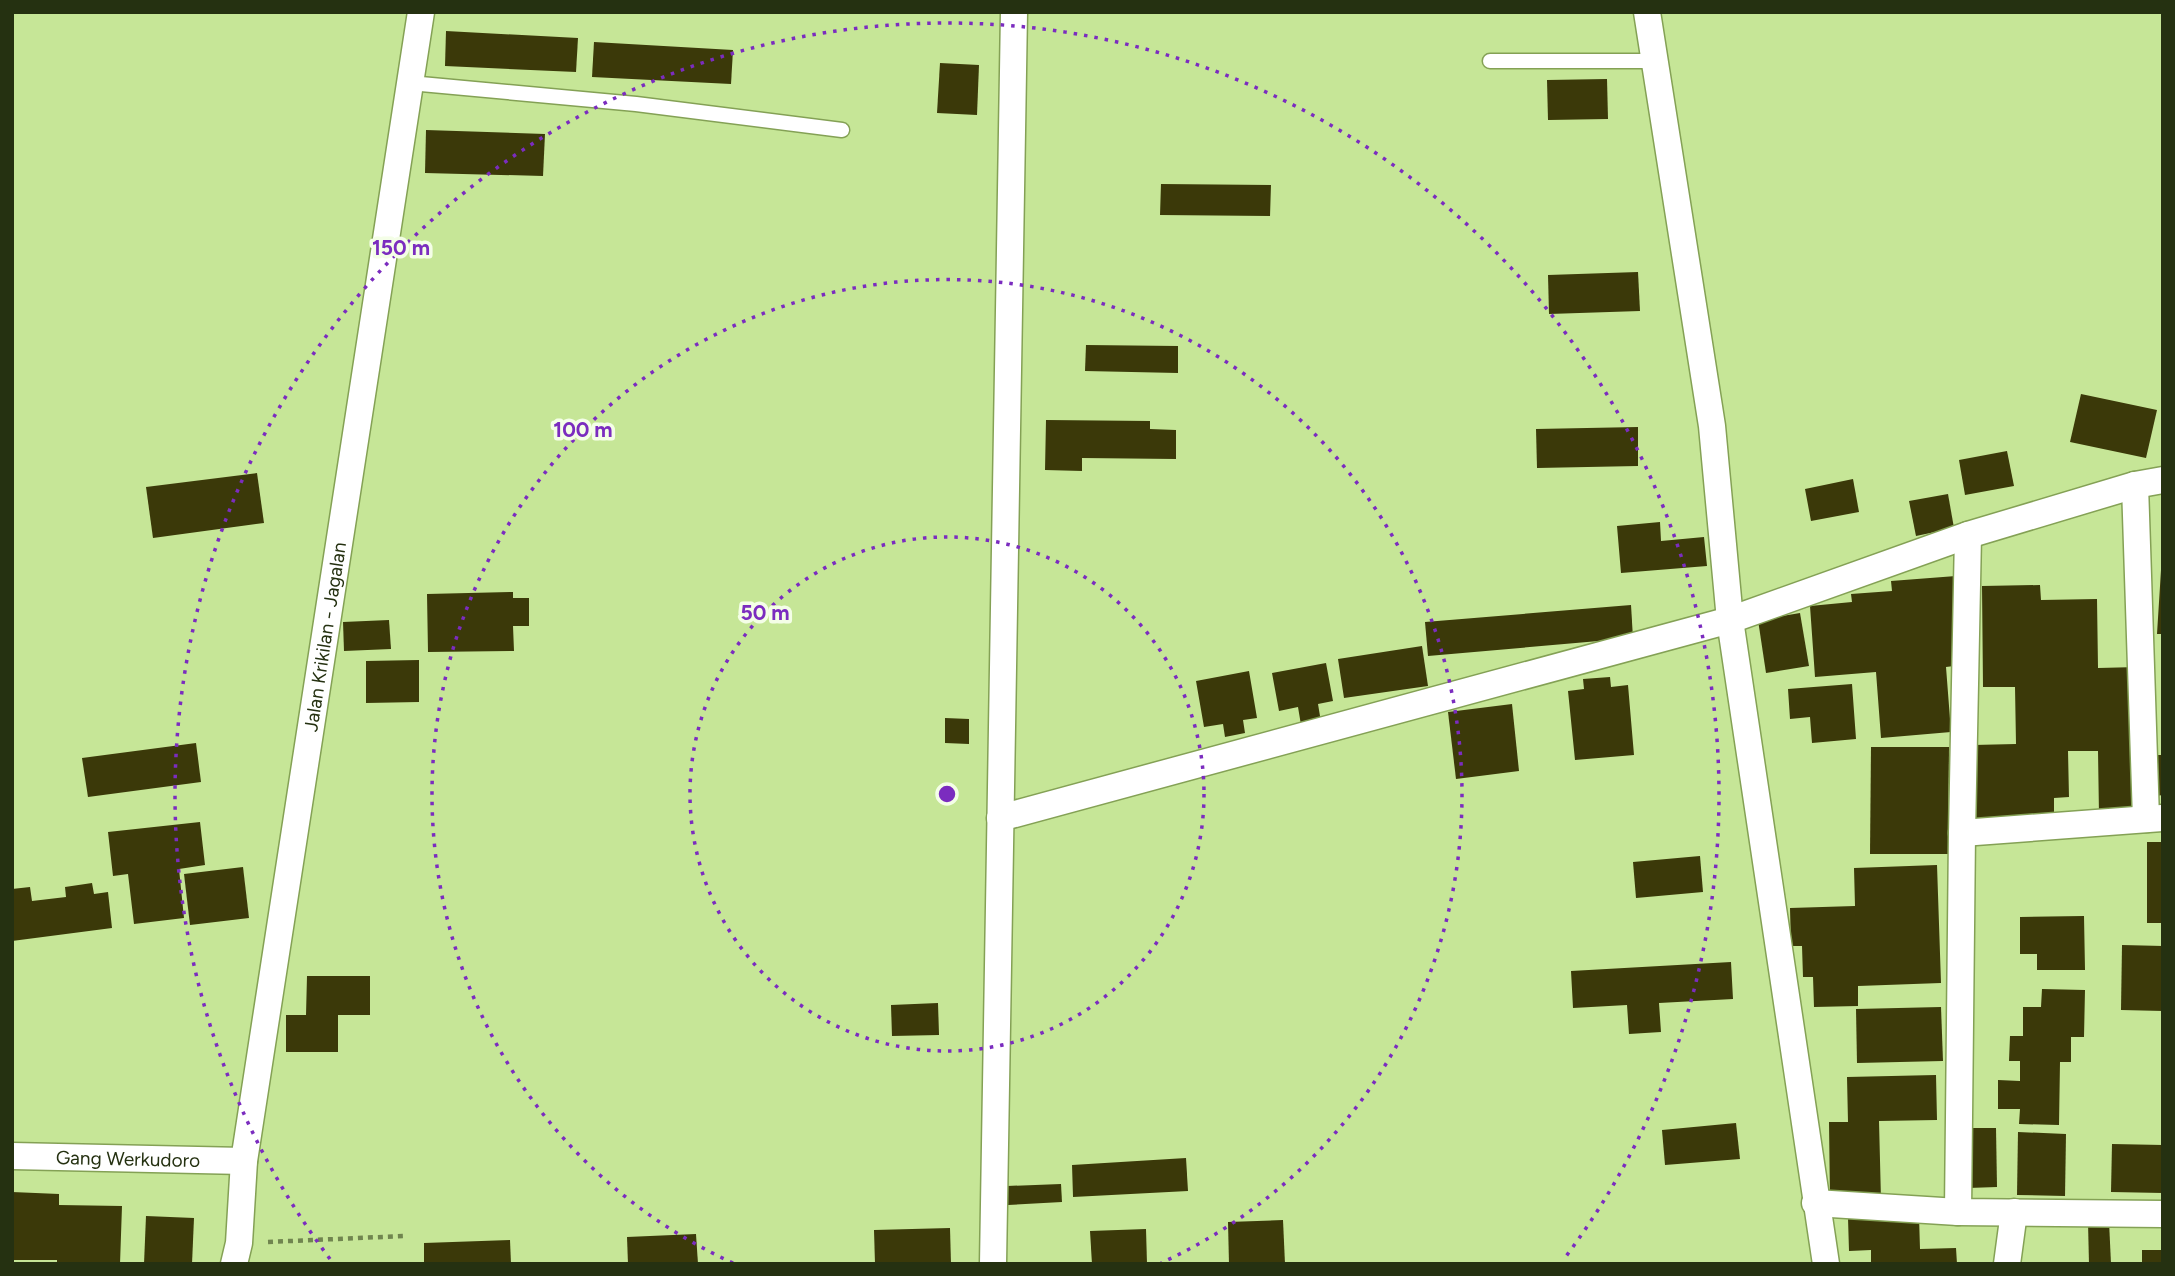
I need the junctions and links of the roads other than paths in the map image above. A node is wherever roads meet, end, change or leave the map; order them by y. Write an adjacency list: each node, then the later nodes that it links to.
1 (421, 12): 6 (street, Jalan Krikilan - Jagalan)
2 (1014, 12): 12 (street)
3 (1647, 12): 5 (street)
4 (1490, 61): 5 (lane)
5 (1655, 61): 11 (street)
6 (411, 83): 7 (lane); 16 (street, Jalan Krikilan - Jagalan)
7 (842, 130)
8 (2163, 480): 9 (street)
9 (2135, 485): 10 (street); 13 (street)
10 (1968, 535): 11 (street); 14 (street)
11 (1730, 620): 12 (street); 17 (street)
12 (1000, 818): 22 (street)
13 (2155, 818): 14 (street)
14 (1962, 834): 18 (street)
15 (12, 1156): 16 (street, Gang Werkudoro)
16 (244, 1161): 21 (street, Jalan Krikilan - Jagalan)
17 (1815, 1203): 18 (street); 23 (street)
18 (1958, 1212): 19 (street)
19 (2014, 1212): 20 (street); 24 (street)
20 (2163, 1214)
21 (237, 1254)
22 (992, 1264)
23 (1826, 1264)
24 (2007, 1264)

